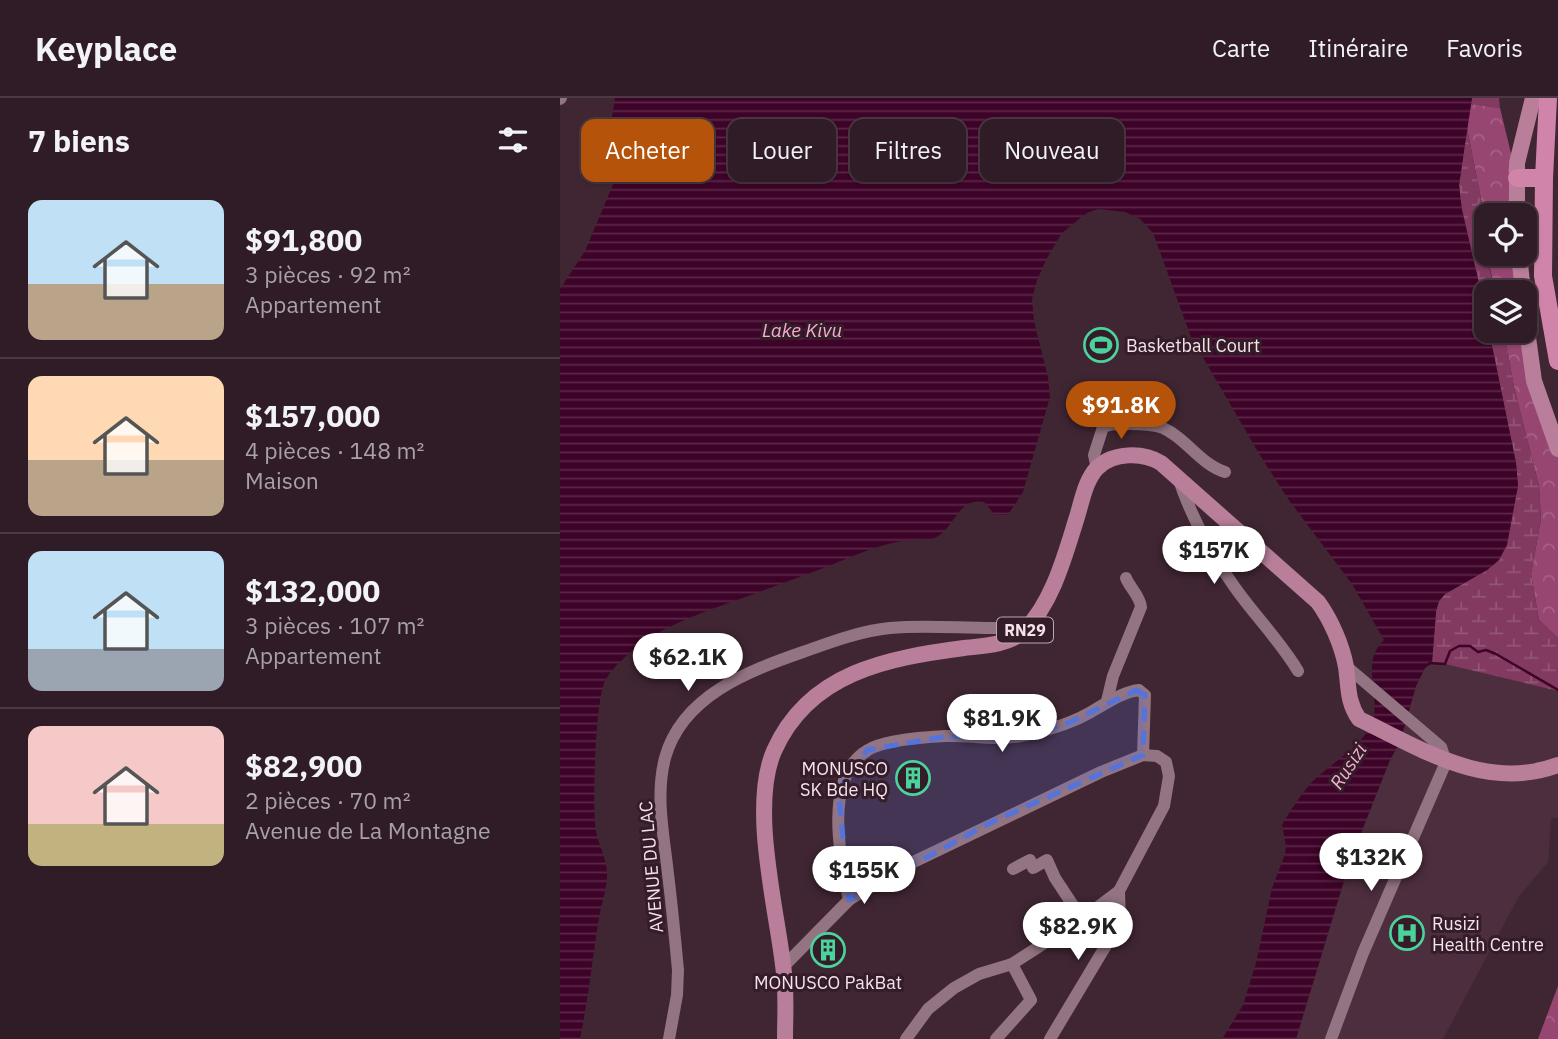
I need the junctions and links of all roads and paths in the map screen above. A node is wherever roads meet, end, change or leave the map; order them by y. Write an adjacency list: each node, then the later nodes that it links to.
1 (1533, 98): 3 (main road)
2 (1548, 98): 4 (highway)
3 (1517, 178): 4 (highway); 5 (main road)
4 (1544, 178): 7 (highway)
5 (1517, 203)
6 (1529, 343): 8 (main road)
7 (1558, 360)
8 (1558, 449)
9 (1097, 469): 10 (street); 11 (main road); 13 (main road, RN29)
10 (1225, 471)
11 (1178, 477): 14 (main road); 15 (street)
12 (1126, 578): 16 (street)
13 (1018, 636): 25 (main road, RN29); 27 (street, AVENUE DU LAC)
14 (1346, 666): 18 (street); 18 (main road)
15 (1298, 671)
16 (1107, 701): 17 (street); 22 (street)
17 (1143, 755): 21 (street); 22 (street)
18 (1446, 762): 19 (main road); 31 (street)
19 (1558, 765)
20 (1013, 869): 23 (street)
21 (1119, 891): 23 (street); 26 (street)
22 (849, 900): 25 (street)
23 (1082, 919): 24 (street)
24 (1012, 964): 29 (street); 30 (street)
25 (784, 966): 28 (main road, RN29)
26 (1056, 1037)
27 (668, 1039)
28 (785, 1039)
29 (906, 1039)
30 (996, 1039)
31 (1331, 1039)

